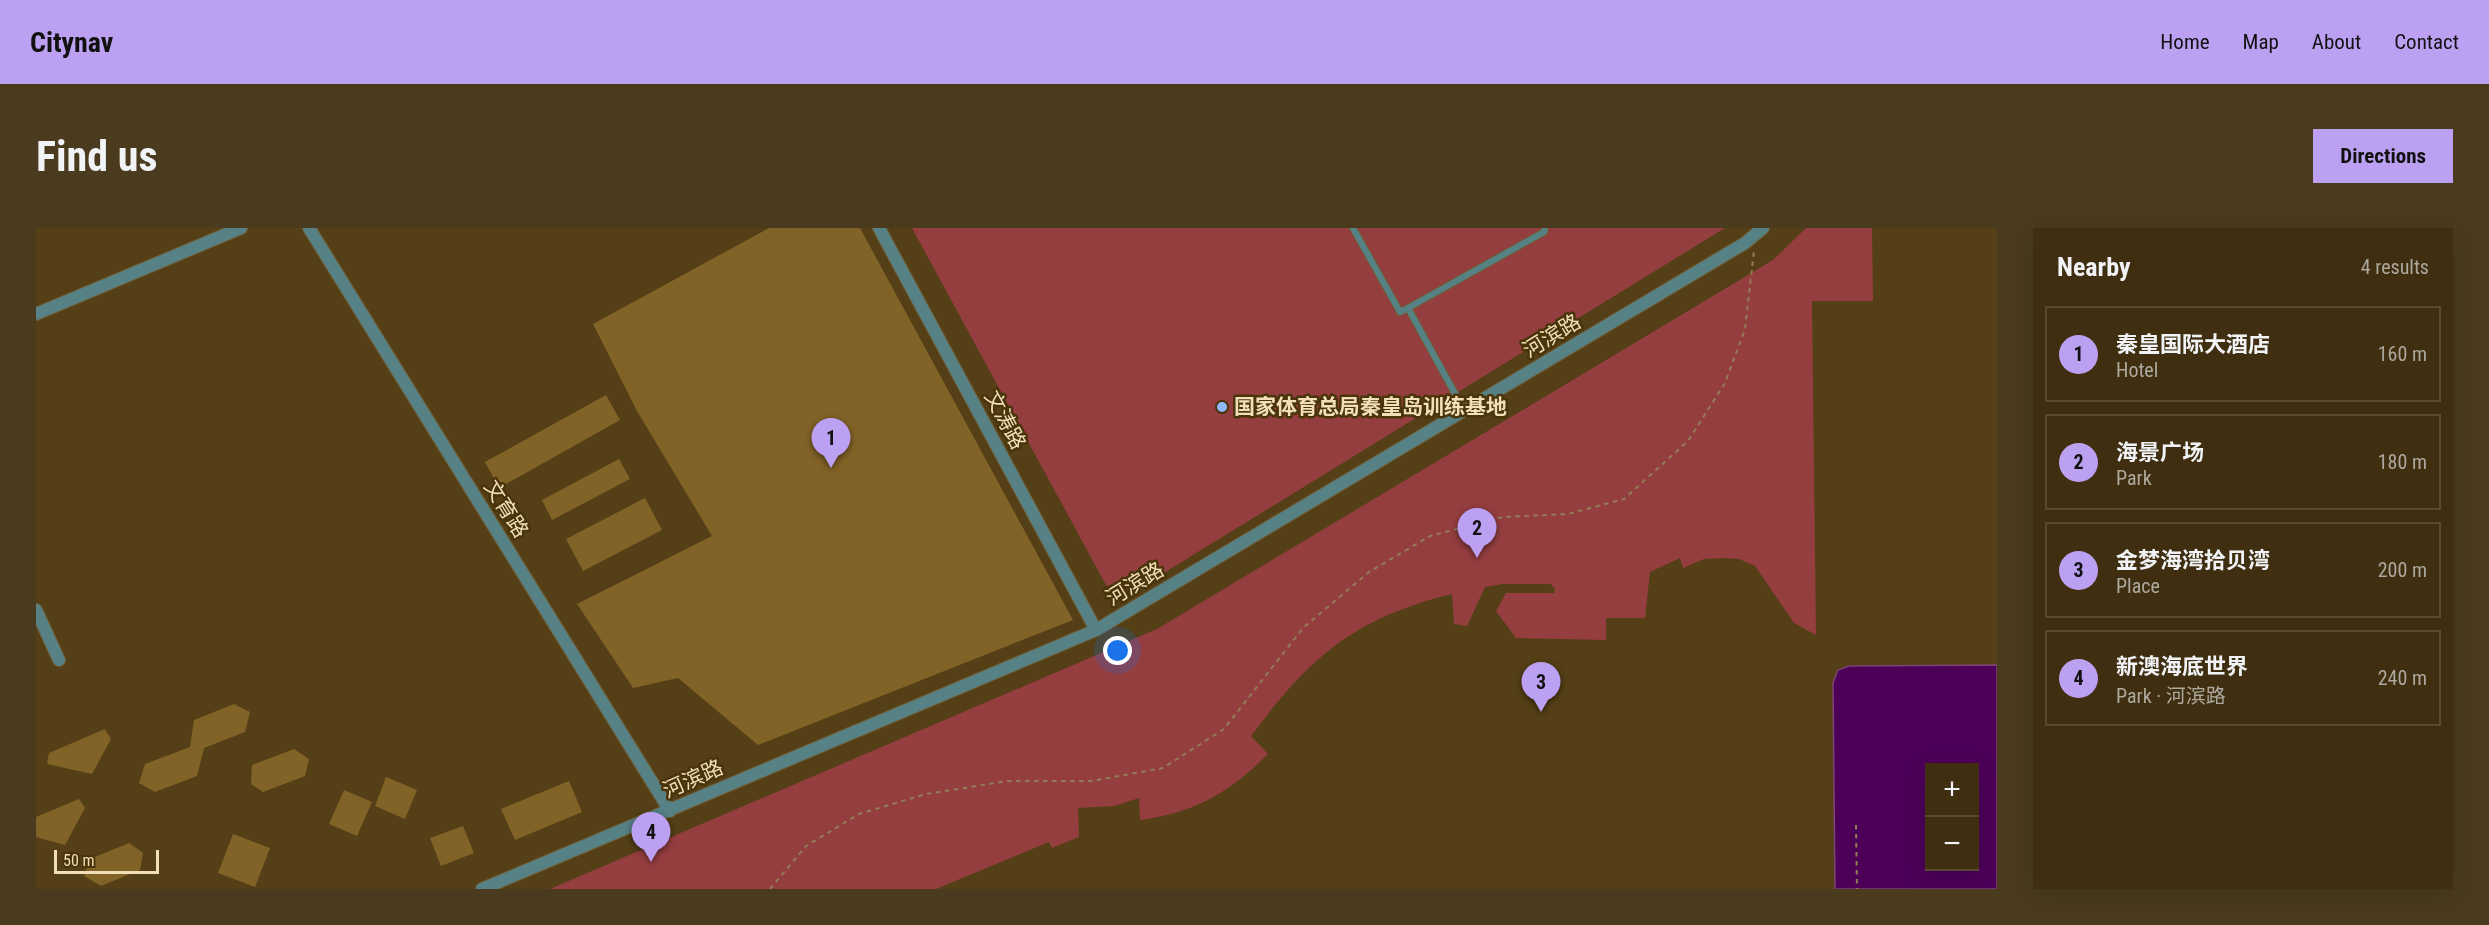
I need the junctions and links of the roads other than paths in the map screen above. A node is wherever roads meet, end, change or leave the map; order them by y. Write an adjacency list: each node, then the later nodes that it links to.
1 (241, 228): 8 (street)
2 (309, 228): 13 (street, 文育路)
3 (879, 228): 11 (street, 文涛路)
4 (1353, 228): 7 (lane)
5 (1545, 228): 7 (lane)
6 (1760, 231): 9 (street, 河滨路)
7 (1408, 308): 9 (lane)
8 (36, 314)
9 (1464, 411): 11 (street, 河滨路)
10 (36, 610): 12 (street)
11 (1096, 630): 13 (street, 河滨路)
12 (59, 660)
13 (670, 811): 14 (street, 河滨路)
14 (482, 889)

